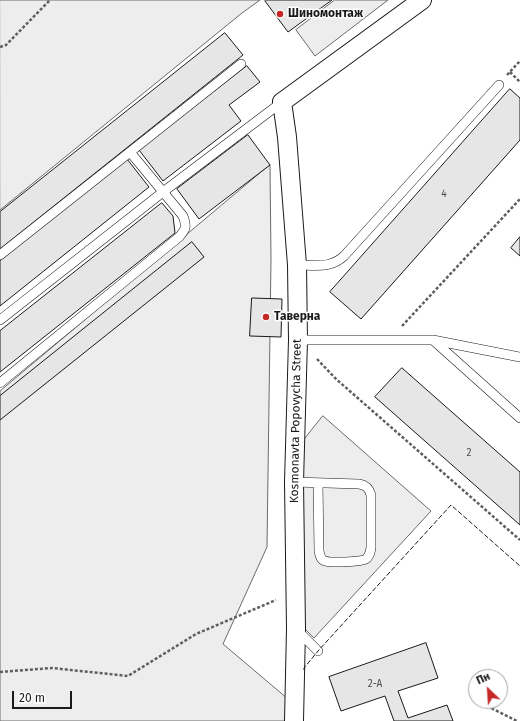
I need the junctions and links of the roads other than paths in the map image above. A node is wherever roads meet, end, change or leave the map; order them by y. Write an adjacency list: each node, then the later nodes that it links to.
1 (422, 0): 4 (street)
2 (241, 64): 5 (lane)
3 (499, 84): 8 (lane)
4 (282, 102): 6 (lane); 8 (street, Kosmonavta Popovycha Street)
5 (130, 152): 6 (lane); 7 (lane)
6 (163, 192): 9 (lane); 13 (lane)
7 (0, 255)
8 (297, 265): 10 (street, Kosmonavta Popovycha Street)
9 (0, 320)
10 (298, 340): 11 (lane); 15 (street, Kosmonavta Popovycha Street)
11 (433, 340): 12 (lane); 14 (lane)
12 (520, 357)
13 (0, 383)
14 (520, 418)
15 (294, 482): 16 (lane); 17 (street, Kosmonavta Popovycha Street)
16 (318, 483): 16 (lane)
17 (296, 629): 18 (lane); 19 (street, Kosmonavta Popovycha Street)
18 (318, 651)
19 (294, 721)

